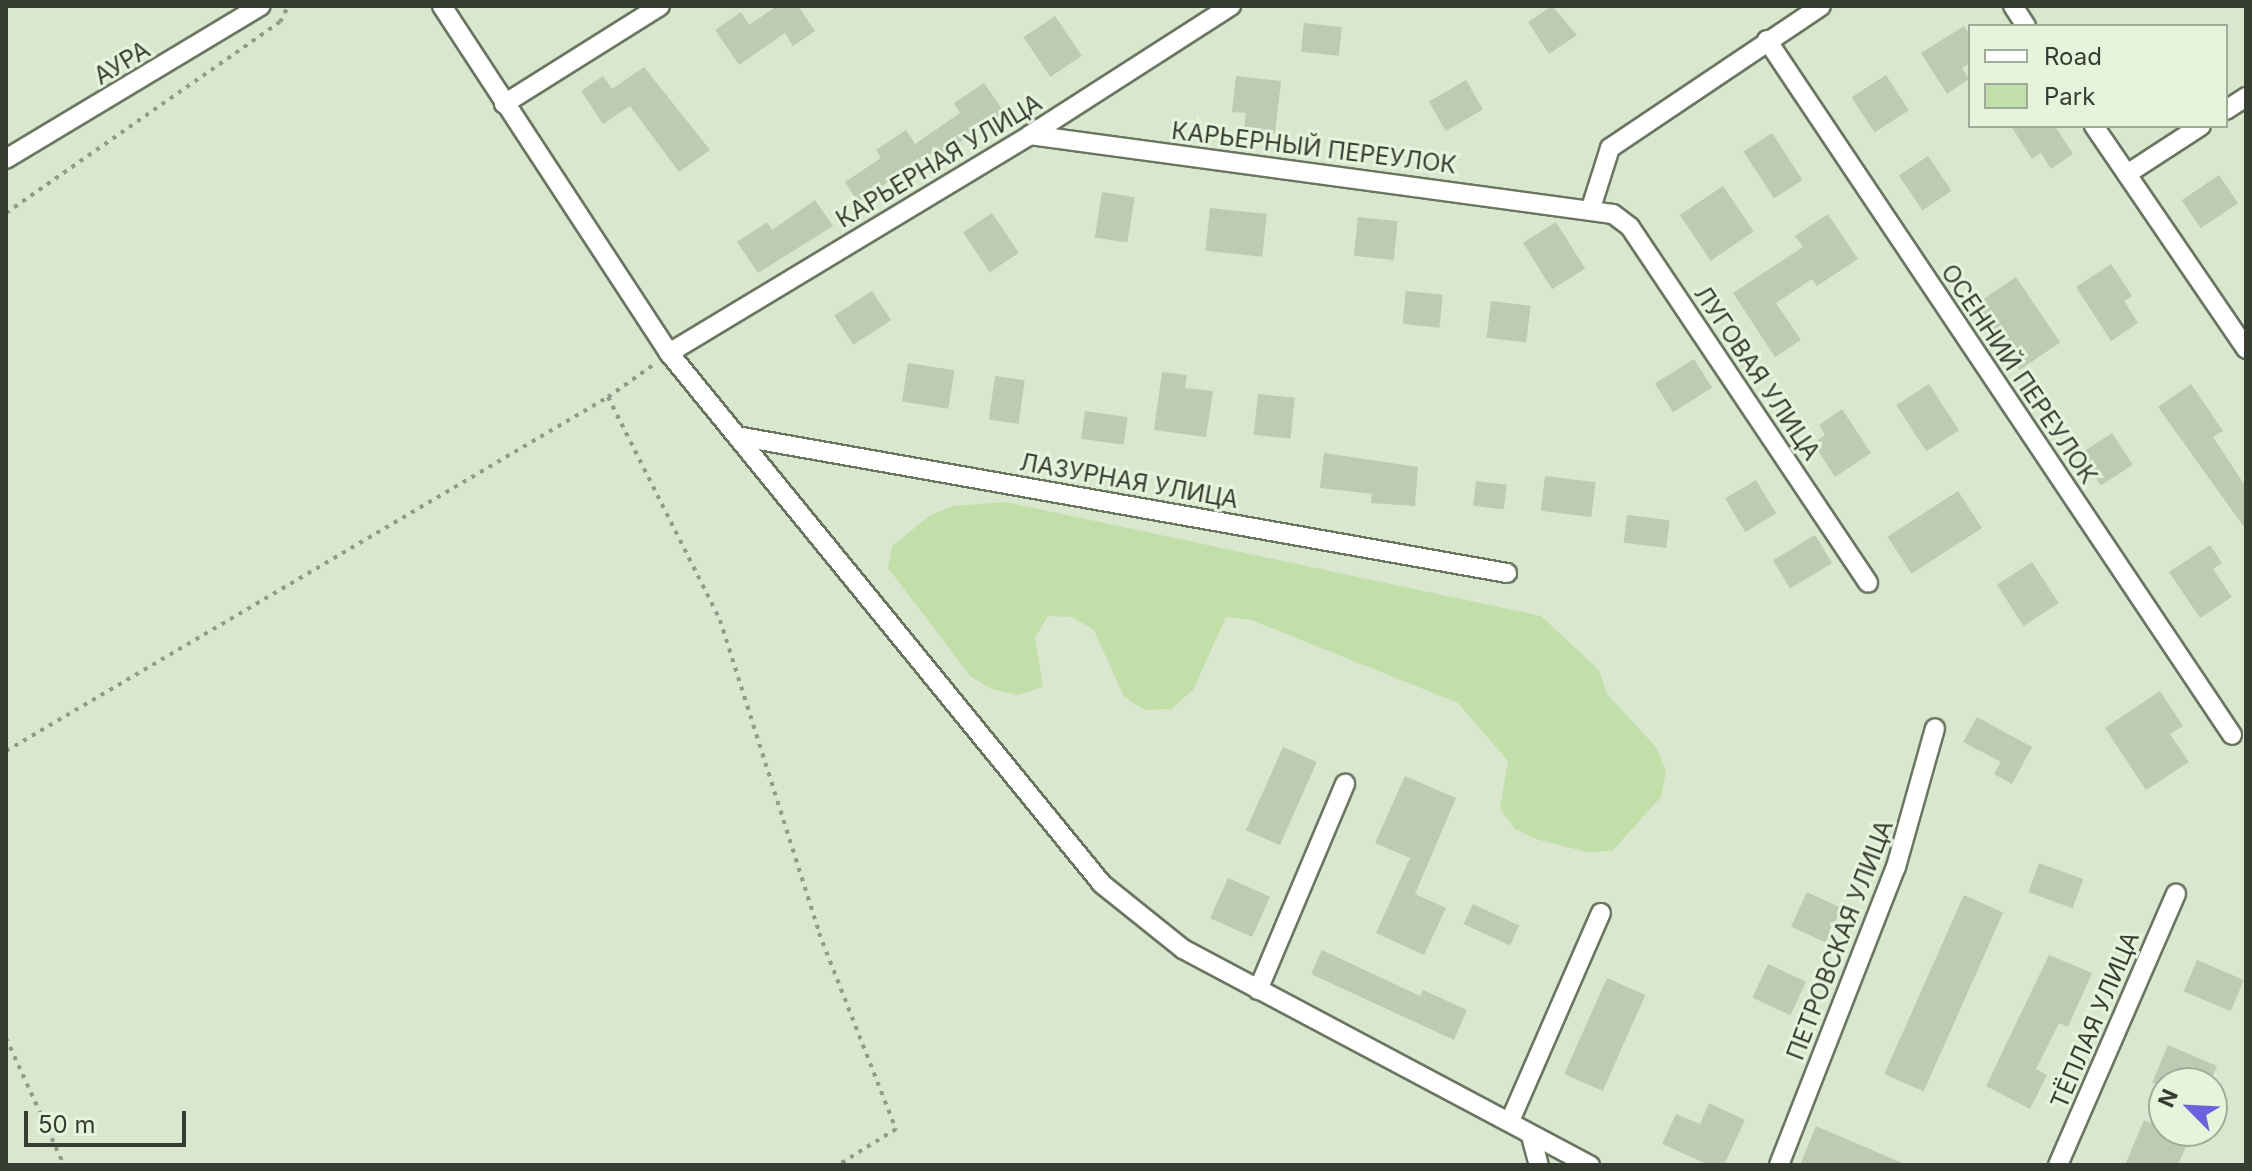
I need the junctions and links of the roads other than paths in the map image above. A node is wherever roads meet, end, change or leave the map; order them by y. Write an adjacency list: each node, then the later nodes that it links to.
1 (261, 6): 15 (street, АУРА)
2 (442, 6): 10 (street)
3 (660, 6): 10 (street)
4 (1231, 6): 14 (street, КАРЬЕРНАЯ УЛИЦА)
5 (1821, 6): 8 (street)
6 (2013, 6): 7 (street)
7 (2025, 24)
8 (1767, 40): 17 (street); 24 (street, ОСЕННИЙ ПЕРЕУЛОК)
9 (2246, 97): 11 (street)
10 (504, 104): 19 (street)
11 (2228, 109)
12 (2095, 128): 16 (street)
13 (2198, 128): 16 (street)
14 (1030, 135): 17 (street, КАРЬЕРНЫЙ ПЕРЕУЛОК); 19 (street, КАРЬЕРНАЯ УЛИЦА)
15 (6, 159)
16 (2127, 174): 18 (street)
17 (1591, 208): 22 (street, ЛУГОВАЯ УЛИЦА)
18 (2246, 349)
19 (669, 353): 20 (street)
20 (742, 437): 21 (street, ЛАЗУРНАЯ УЛИЦА); 28 (street)
21 (1507, 573)
22 (1868, 583)
23 (1935, 728): 33 (street, ПЕТРОВСКАЯ УЛИЦА)
24 (2232, 735)
25 (1345, 784): 28 (street)
26 (2176, 893): 34 (street, ТЁПЛАЯ УЛИЦА)
27 (1601, 913): 29 (street)
28 (1258, 990): 29 (street)
29 (1510, 1121): 30 (street)
30 (1531, 1136): 31 (street); 32 (street)
31 (1539, 1165)
32 (1590, 1165)
33 (1779, 1165)
34 (2058, 1165)

